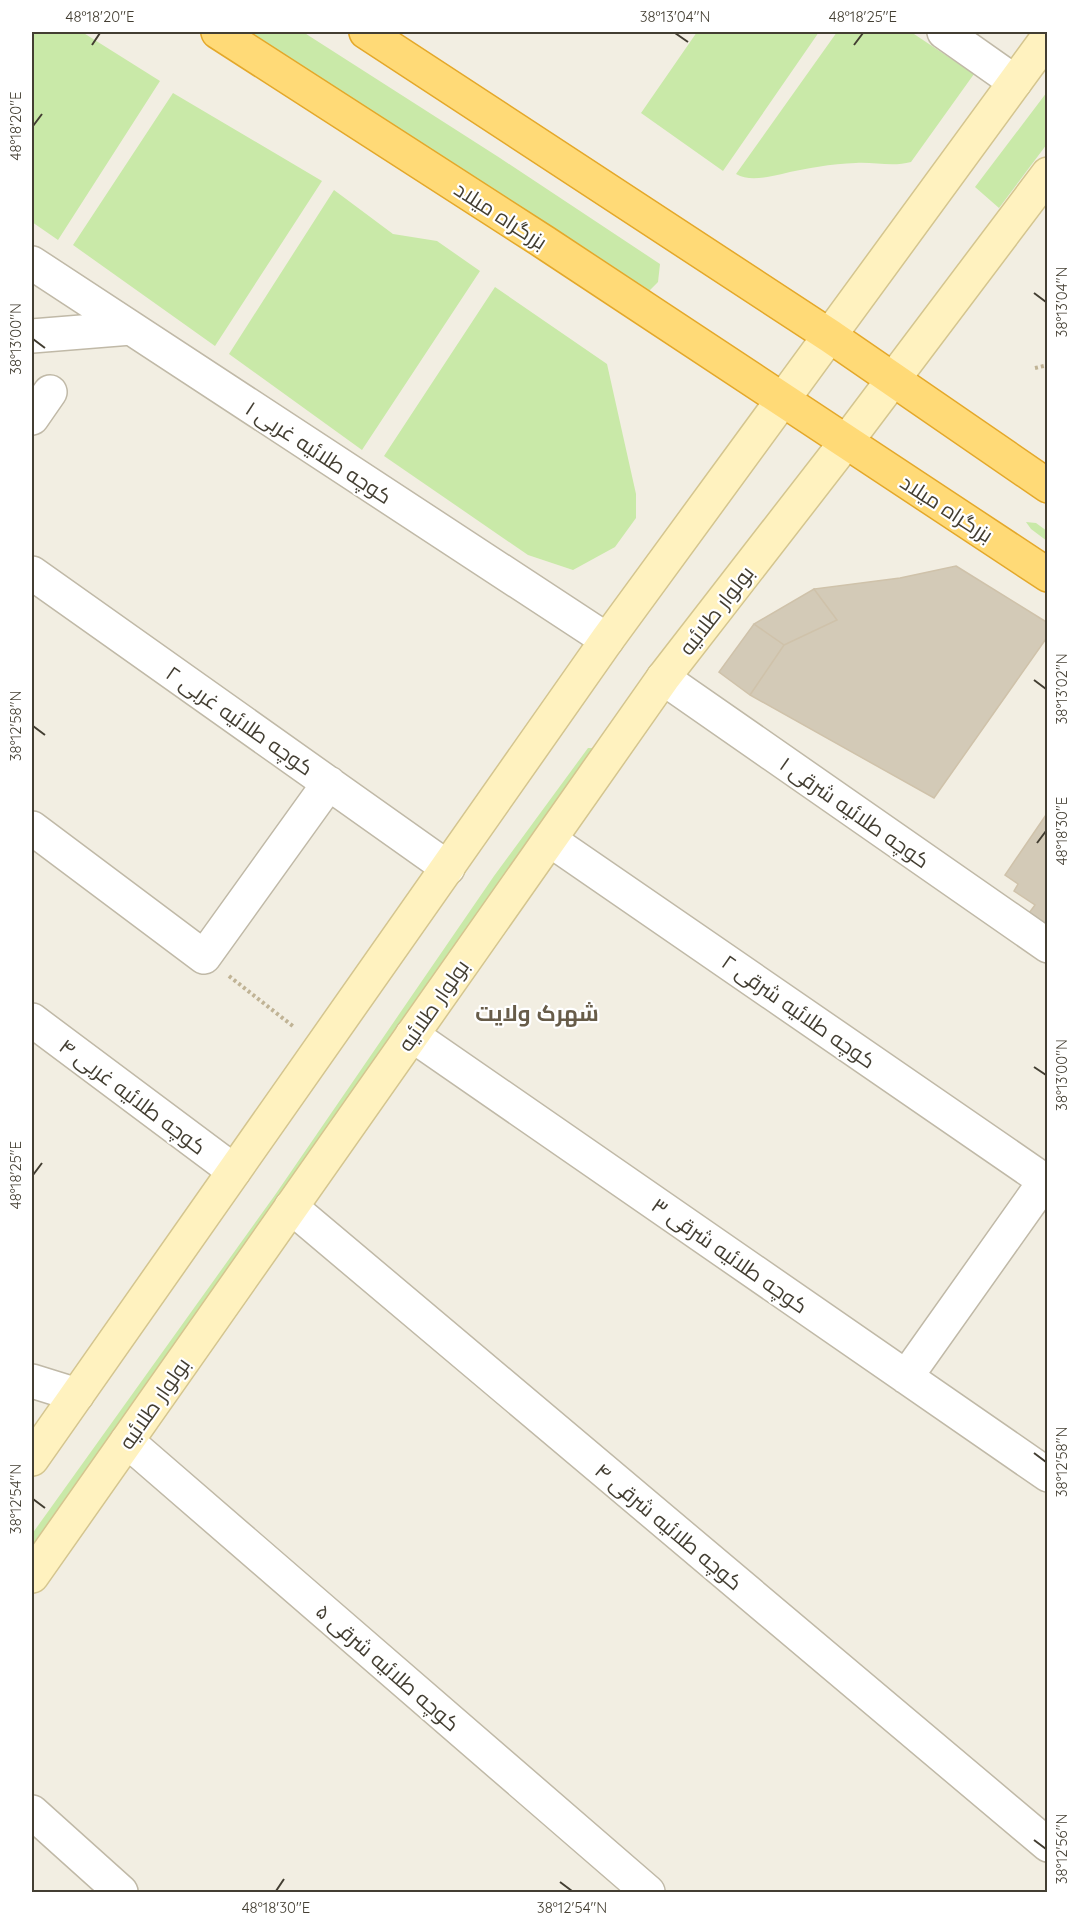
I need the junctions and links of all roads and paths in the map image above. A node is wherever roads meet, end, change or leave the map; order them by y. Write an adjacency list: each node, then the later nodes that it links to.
1 (218, 32): 14 (highway, بزرگراه میلاد)
2 (366, 32): 10 (highway)
3 (944, 32): 5 (street)
4 (1047, 37): 5 (main road)
5 (1015, 82): 10 (main road)
6 (1047, 174): 13 (main road, بولوار طلائیه)
7 (32, 263): 8 (street, کوچه طلائیه غربی ۱)
8 (131, 328): 9 (street); 19 (street, کوچه طلائیه غربی ۱)
9 (32, 336)
10 (830, 336): 13 (highway); 14 (main road)
11 (1047, 365): 12 (path)
12 (1035, 368)
13 (894, 379): 15 (main road, بولوار طلائیه); 16 (highway)
14 (783, 400): 15 (highway, بزرگراه میلاد); 19 (main road)
15 (846, 442): 18 (highway, بزرگراه میلاد); 20 (main road, بولوار طلائیه)
16 (1047, 486)
17 (32, 573): 21 (street, کوچه طلائیه غربی ۲)
18 (1047, 575)
19 (608, 640): 24 (main road)
20 (663, 678): 23 (main road, بولوار طلائیه); 25 (street, کوچه طلائیه شرقی ۱)
21 (329, 783): 24 (street, کوچه طلائیه غربی ۲); 26 (street)
22 (32, 828): 26 (street)
23 (550, 840): 28 (main road, بولوار طلائیه); 31 (street, کوچه طلائیه شرقی ۲)
24 (448, 868): 29 (main road)
25 (1047, 946)
26 (204, 957): 29 (path)
27 (32, 1020): 30 (street, کوچه طلائیه غربی ۴)
28 (412, 1035): 32 (main road, بولوار طلائیه); 33 (street, کوچه طلائیه شرقی ۳)
29 (321, 1048): 30 (main road)
30 (234, 1171): 35 (main road)
31 (1046, 1182): 33 (street)
32 (291, 1207): 36 (main road, بولوار طلائیه); 41 (street, کوچه طلائیه شرقی ۴)
33 (906, 1377): 38 (street, کوچه طلائیه شرقی ۳)
34 (32, 1381): 35 (street)
35 (77, 1395): 37 (main road)
36 (127, 1441): 39 (main road, بولوار طلائیه); 43 (street, کوچه طلائیه شرقی ۵)
37 (32, 1459)
38 (1047, 1475)
39 (32, 1576)
40 (32, 1812): 42 (street)
41 (1047, 1845)
42 (121, 1893)
43 (648, 1893)

